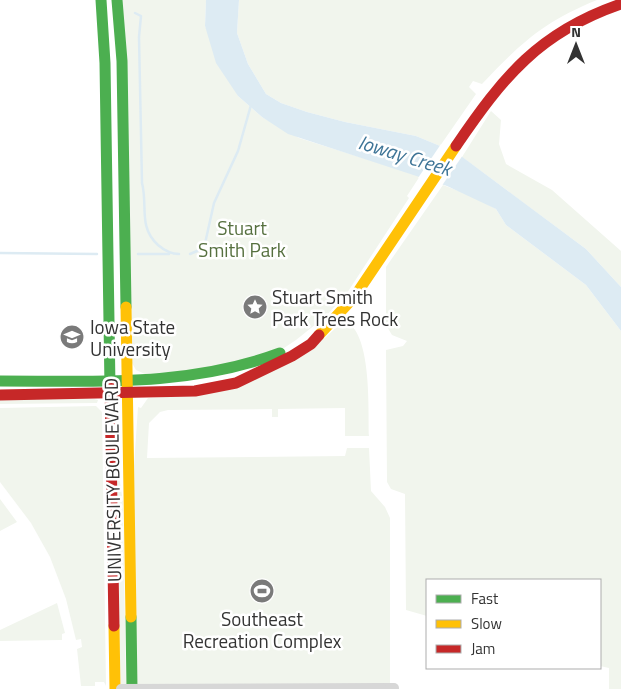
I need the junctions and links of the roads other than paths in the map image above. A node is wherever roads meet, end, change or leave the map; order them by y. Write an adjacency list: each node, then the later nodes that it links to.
1 (101, 0): 5 (main road, UNIVERSITY BOULEVARD)
2 (117, 0): 6 (main road, UNIVERSITY BOULEVARD)
3 (621, 4): 4 (main road)
4 (326, 327): 6 (main road); 9 (main road)
5 (110, 380): 6 (main road); 7 (main road); 8 (main road, UNIVERSITY BOULEVARD)
6 (128, 380): 9 (main road, UNIVERSITY BOULEVARD)
7 (0, 381)
8 (111, 394): 9 (main road); 10 (main road); 13 (main road, UNIVERSITY BOULEVARD)
9 (128, 394): 15 (main road, UNIVERSITY BOULEVARD)
10 (0, 395)
11 (381, 688): 12 (street); 14 (street, bridge)
12 (394, 688)
13 (115, 689)
14 (121, 689)
15 (132, 689)

